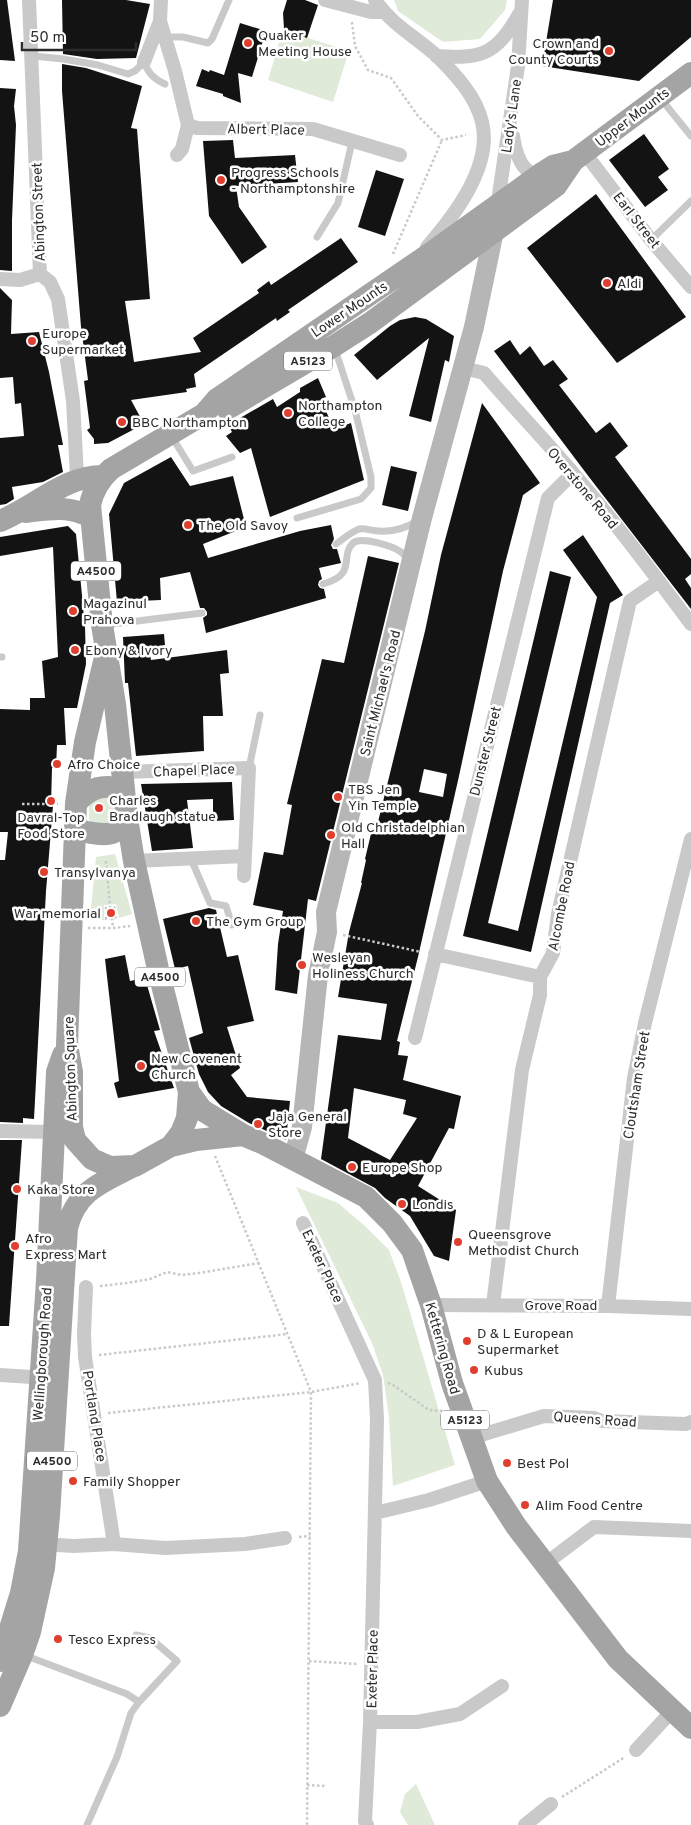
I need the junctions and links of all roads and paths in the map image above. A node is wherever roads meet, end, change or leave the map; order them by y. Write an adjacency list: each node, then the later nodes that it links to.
1 (29, 0): 11 (street, Abington Street)
2 (160, 0): 9 (street)
3 (229, 0): 10 (lane)
4 (325, 0): 7 (street)
5 (375, 0): 8 (street)
6 (522, 5): 12 (street); 17 (street, Lady's Lane)
7 (351, 8): 8 (street); 21 (path)
8 (384, 12): 12 (street)
9 (160, 21): 10 (street); 13 (street)
10 (164, 37): 18 (street)
11 (32, 56): 13 (lane); 35 (street, Abington Street)
12 (436, 56): 34 (street)
13 (144, 62): 15 (lane)
14 (691, 73): 16 (main road, Upper Mounts / A5123)
15 (165, 84)
16 (659, 96): 20 (lane); 25 (main road, Upper Mounts / A5123)
17 (511, 120): 26 (street); 28 (street, Lady's Lane)
18 (188, 124): 22 (street, Albert Place); 23 (street)
19 (466, 135): 21 (path)
20 (691, 136)
21 (442, 140): 34 (path)
22 (352, 142): 24 (street, Albert Place); 30 (lane)
23 (176, 155)
24 (400, 155)
25 (578, 156): 26 (main road, Upper Mounts); 29 (main road, Upper Mounts / A5123); 31 (street, Earl Street)
26 (542, 172): 28 (main road, Upper Mounts)
27 (691, 201): 31 (lane)
28 (497, 206): 29 (street, Lady's Lane); 32 (main road, Lower Mounts)
29 (494, 230): 33 (main road, Lower Mounts / A5123); 37 (street, Saint Michael's Road)
30 (317, 237)
31 (651, 240): 38 (street, Earl Street)
32 (435, 250): 33 (street); 34 (main road, Lower Mounts)
33 (463, 254): 37 (street); 39 (main road, Lower Mounts / A5123)
34 (401, 261): 39 (main road, Lower Mounts)
35 (40, 274): 36 (street); 44 (street, Abington Street)
36 (0, 279)
37 (482, 287): 40 (street, Saint Michael's Road)
38 (691, 287)
39 (327, 337): 41 (main road, Lower Mounts); 48 (lane)
40 (463, 368): 43 (street, Overstone Road); 49 (street, Saint Michael's Road)
41 (171, 434): 42 (lane); 45 (main road, Lower Mounts)
42 (232, 457)
43 (573, 473): 52 (street, Overstone Road); 78 (street, Dunster Street)
44 (77, 476)
45 (104, 476): 46 (main road, Abington Square / A4500); 47 (main road)
46 (91, 516): 47 (main road); 56 (main road, Abington Square / A4500)
47 (10, 517)
48 (297, 518)
49 (422, 518): 50 (lane); 51 (street, Saint Michael's Road)
50 (336, 544)
51 (411, 563): 53 (lane); 77 (street, Saint Michael's Road)
52 (659, 581): 55 (street, Overstone Road); 79 (street, Alcombe Road)
53 (323, 584)
54 (202, 614): 56 (lane)
55 (691, 624)
56 (102, 625): 57 (main road, Abington Square / A4500)
57 (106, 653): 60 (main road, Abington Square / A4500); 61 (main road, Abington Square / A4500)
58 (260, 715): 59 (lane)
59 (249, 768): 60 (street, Chapel Place); 66 (street, Chapel Place)
60 (123, 781): 61 (main road); 63 (main road, Abington Square / A4500)
61 (70, 803): 62 (path); 64 (main road, Abington Square / A4500)
62 (22, 804)
63 (127, 818): 64 (main road); 69 (main road, Abington Square / A4500)
64 (75, 830): 75 (main road, Abington Square / A4500)
65 (691, 839): 95 (street, Cloutsham Street)
66 (245, 856): 67 (street); 70 (street, Chapel Place)
67 (191, 858): 69 (street); 74 (lane)
68 (106, 861): 71 (path)
69 (134, 861): 73 (main road, Abington Square / A4500)
70 (244, 876)
71 (110, 907): 72 (path); 72 (path)
72 (112, 918): 76 (path)
73 (149, 923): 76 (path); 82 (main road, Abington Square / A4500)
74 (232, 925)
75 (70, 928): 76 (path); 81 (main road, Abington Square / A4500)
76 (113, 928)
77 (327, 932): 78 (path); 88 (street, Saint Michael's Road)
78 (435, 954): 79 (street); 80 (street, Dunster Street)
79 (540, 977): 94 (street, Alcombe Road)
80 (415, 1038)
81 (67, 1045): 84 (main road, Wellingborough Road / A4500); 89 (main road, Abington Square / A4500)
82 (189, 1092): 85 (main road, A5123); 86 (main road, Abington Square / A4500)
83 (0, 1131): 84 (street)
84 (53, 1132): 100 (main road, Wellingborough Road / A4500)
85 (243, 1135): 86 (main road, A5123); 88 (main road, Kettering Road / A5123)
86 (171, 1146): 89 (main road, Abington Square / A4500)
87 (212, 1150): 91 (path)
88 (293, 1159): 93 (main road, Kettering Road / A5123)
89 (135, 1166): 100 (main road, Wellingborough Road / A4500)
90 (303, 1223): 106 (street, Exeter Place)
91 (260, 1263): 92 (path); 97 (path)
92 (86, 1287): 98 (street, Portland Place)
93 (431, 1305): 94 (street, Grove Road); 104 (main road, Kettering Road / A5123)
94 (493, 1305): 95 (street, Grove Road)
95 (608, 1306): 96 (street, Grove Road)
96 (691, 1309)
97 (288, 1334): 98 (path); 101 (path)
98 (85, 1356): 102 (street, Portland Place)
99 (0, 1375): 100 (street)
100 (49, 1378): 109 (main road, Wellingborough Road / A4500)
101 (312, 1392): 102 (path); 114 (path)
102 (95, 1415): 110 (street, Portland Place)
103 (691, 1422): 104 (street, Queens Road)
104 (471, 1438): 105 (main road, Kettering Road / A5123)
105 (487, 1481): 106 (street); 111 (main road, Kettering Road / A5123)
106 (375, 1513): 115 (street, Exeter Place)
107 (691, 1531): 111 (street)
108 (286, 1538): 110 (street)
109 (38, 1544): 110 (street); 113 (main road, Wellingborough Road / A4500)
110 (114, 1544)
111 (545, 1564): 119 (main road, Kettering Road / A5123)
112 (136, 1636): 117 (lane)
113 (8, 1642): 117 (lane); 118 (main road, Wellingborough Road / A4500)
114 (309, 1661): 115 (path); 123 (path)
115 (372, 1664): 120 (street, Exeter Place)
116 (502, 1686): 120 (street)
117 (139, 1702): 126 (lane)
118 (0, 1706)
119 (672, 1710): 121 (main road, Kettering Road / A5123); 122 (street)
120 (370, 1722): 128 (street, Exeter Place)
121 (691, 1728)
122 (636, 1750): 125 (path)
123 (307, 1785): 124 (path); 127 (path)
124 (325, 1786)
125 (552, 1804): 129 (street)
126 (87, 1825)
127 (307, 1825)
128 (367, 1825)
129 (525, 1825)

